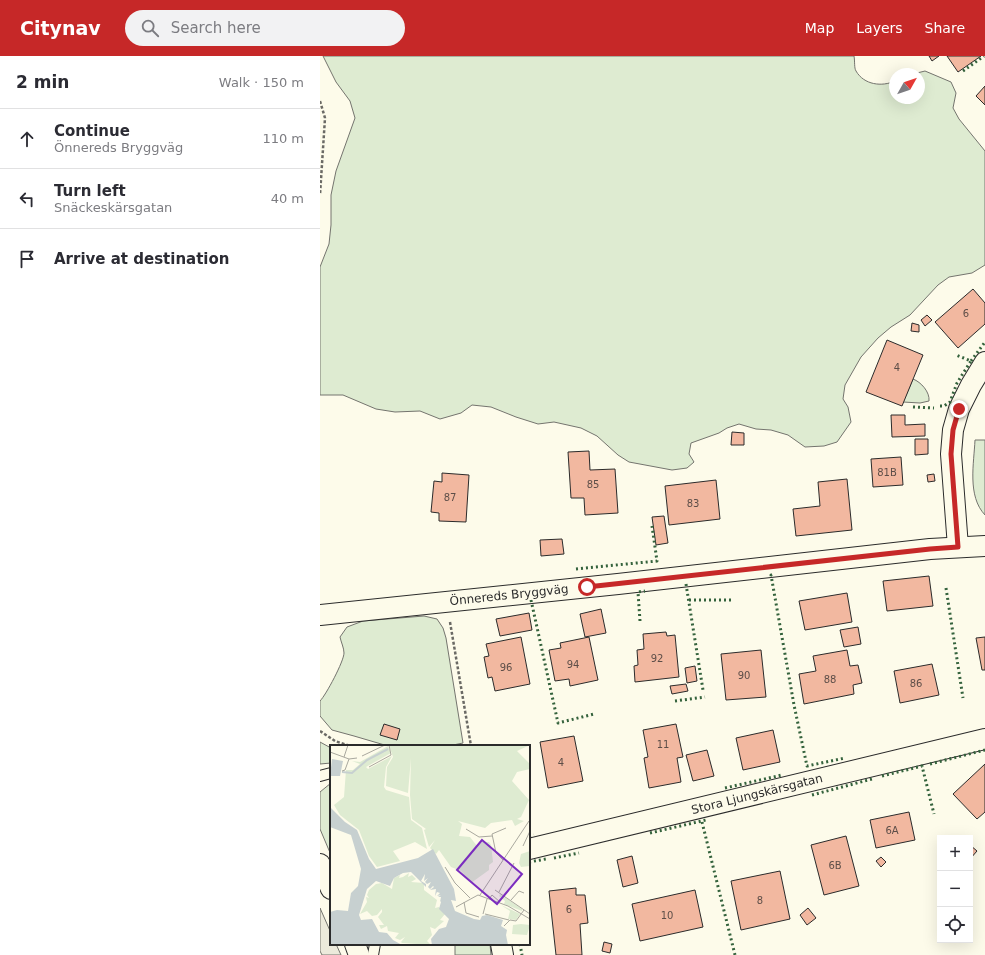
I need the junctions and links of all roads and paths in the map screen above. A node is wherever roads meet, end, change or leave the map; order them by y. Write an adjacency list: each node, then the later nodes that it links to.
1 (320, 101): 2 (path)
2 (320, 195)
3 (985, 362): 5 (street)
4 (985, 546): 5 (street, Önnereds Bryggväg)
5 (958, 547): 6 (street, Önnereds Bryggväg)
6 (446, 601): 7 (street, Önnereds Bryggväg); 11 (path)
7 (320, 615)
8 (320, 731): 10 (path)
9 (985, 739): 14 (street, Stora Ljungskärsgatan)
10 (347, 745)
11 (471, 745)
12 (330, 773): 13 (lane)
13 (320, 776)
14 (530, 849)
15 (320, 864): 16 (street)
16 (330, 887)
17 (355, 945): 21 (street)
18 (366, 945): 22 (lane)
19 (375, 945): 23 (lane)
20 (501, 945): 24 (street)
21 (359, 955)
22 (367, 955)
23 (373, 955)
24 (503, 955)

